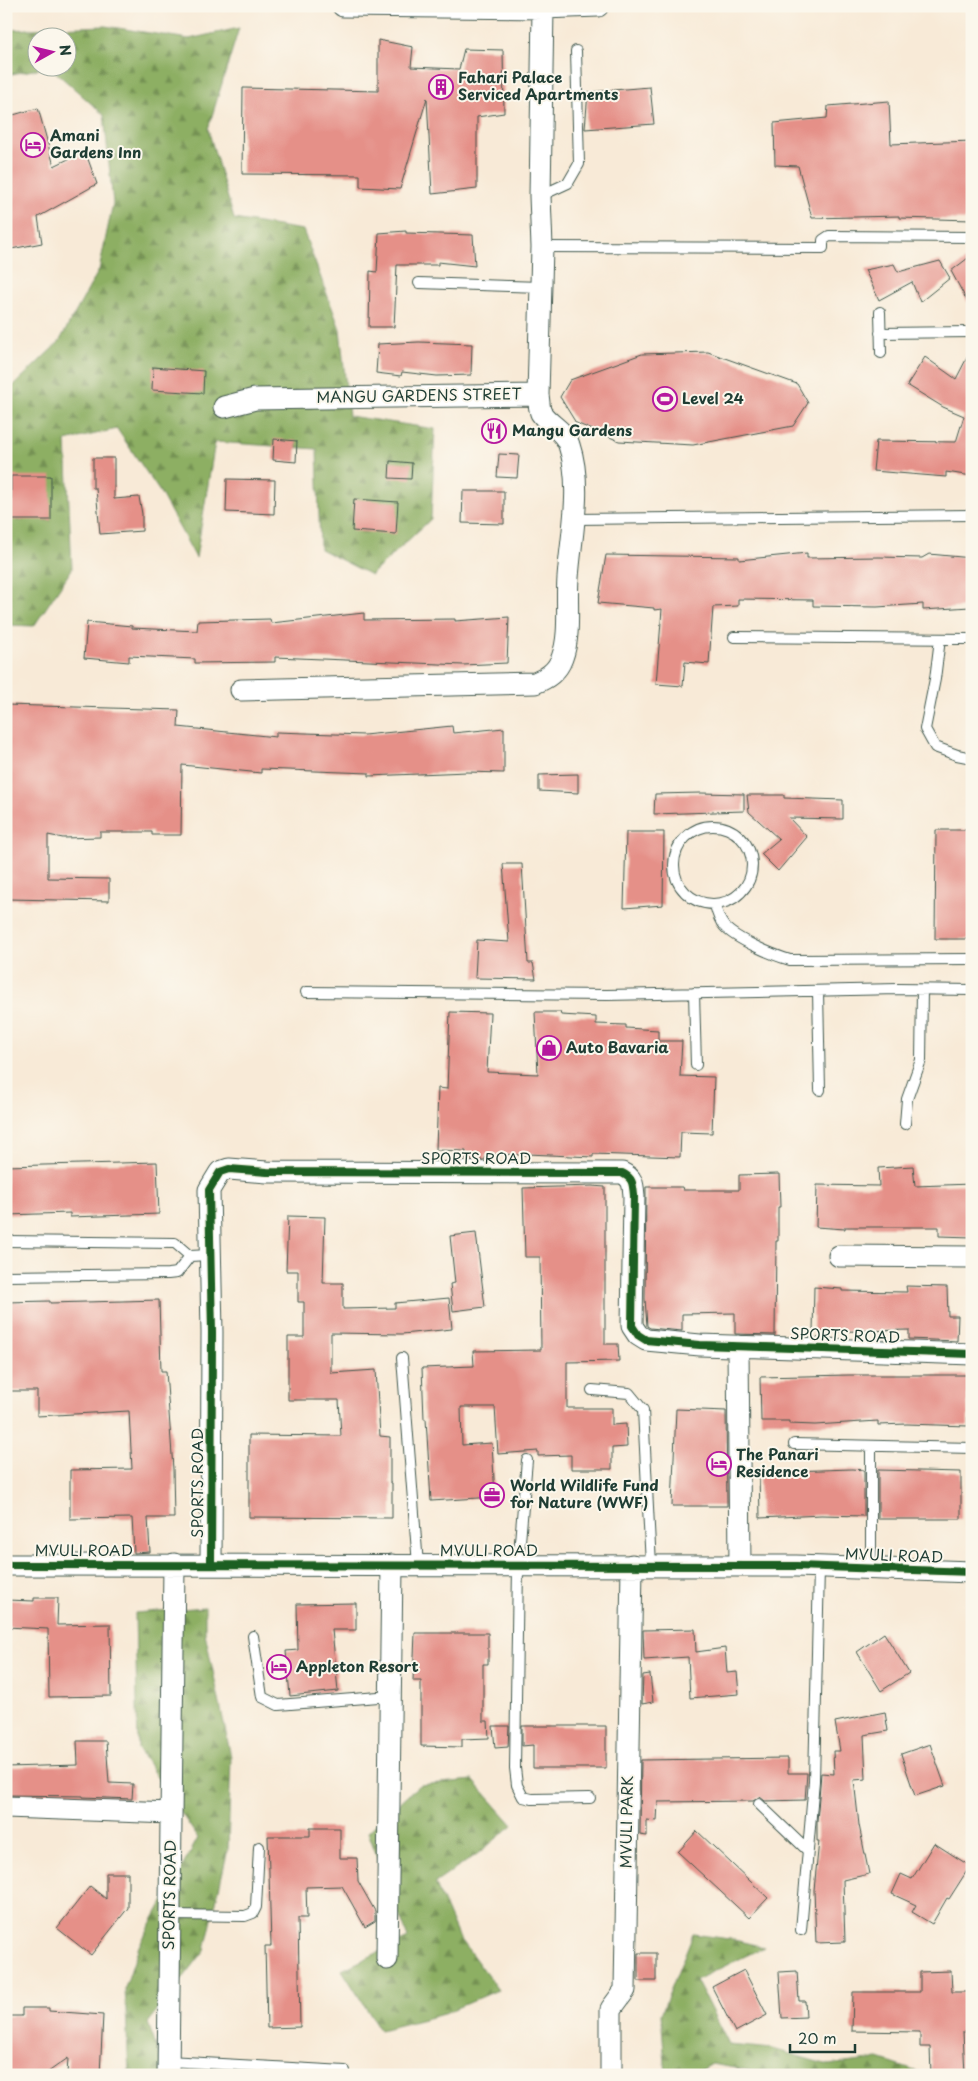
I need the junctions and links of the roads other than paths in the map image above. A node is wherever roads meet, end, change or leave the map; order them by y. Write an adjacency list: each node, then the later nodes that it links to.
1 (343, 6): 3 (street)
2 (598, 6): 5 (street)
3 (352, 7): 4 (street)
4 (494, 7): 5 (street)
5 (543, 8): 7 (street)
6 (576, 52): 7 (lane)
7 (540, 196): 9 (street)
8 (972, 237): 9 (lane)
9 (542, 247): 11 (street)
10 (419, 284): 11 (lane)
11 (540, 287): 16 (street)
12 (880, 312): 14 (lane)
13 (972, 332): 14 (lane)
14 (880, 333): 15 (lane)
15 (881, 352)
16 (538, 394): 17 (street, MANGU GARDENS STREET); 19 (street, MANGU GARDENS STREET)
17 (224, 407)
18 (972, 515): 19 (lane)
19 (574, 519): 23 (street, MANGU GARDENS STREET)
20 (734, 637): 21 (lane)
21 (940, 639): 22 (lane); 24 (lane)
22 (972, 639)
23 (241, 690)
24 (972, 758)
25 (715, 905): 25 (lane); 26 (lane)
26 (972, 960)
27 (922, 990): 28 (lane); 29 (lane); 34 (lane)
28 (972, 990)
29 (818, 991): 31 (lane); 33 (lane)
30 (306, 992): 31 (lane)
31 (694, 993): 32 (lane)
32 (696, 1065)
33 (820, 1090)
34 (905, 1124)
35 (6, 1241): 36 (lane)
36 (200, 1256): 39 (lane); 40 (street, SPORTS ROAD); 49 (street, SPORTS ROAD)
37 (838, 1256): 38 (street)
38 (972, 1257)
39 (6, 1276)
40 (738, 1346): 41 (street, SPORTS ROAD); 55 (street)
41 (972, 1354)
42 (402, 1358): 51 (lane)
43 (592, 1390): 53 (lane)
44 (794, 1444): 45 (lane)
45 (871, 1446): 46 (lane); 57 (lane)
46 (972, 1448)
47 (527, 1460): 52 (lane)
48 (174, 1564): 49 (street, MVULI ROAD); 54 (street, MVULI ROAD); 64 (street, SPORTS ROAD)
49 (211, 1565): 50 (street, MVULI ROAD)
50 (392, 1565): 51 (street, MVULI ROAD); 60 (street)
51 (418, 1565): 52 (street, MVULI ROAD)
52 (518, 1565): 53 (street, MVULI ROAD); 61 (lane)
53 (642, 1565): 55 (street, MVULI ROAD); 72 (street, MVULI PARK)
54 (6, 1566)
55 (740, 1566): 56 (street, MVULI ROAD)
56 (820, 1568): 57 (street, MVULI ROAD); 66 (lane)
57 (871, 1569): 58 (street, MVULI ROAD)
58 (972, 1572)
59 (253, 1636): 60 (lane)
60 (391, 1696): 69 (street)
61 (590, 1798)
62 (759, 1804): 66 (lane)
63 (6, 1807): 64 (street)
64 (171, 1813): 67 (street, SPORTS ROAD)
65 (259, 1847): 67 (lane)
66 (807, 1850): 68 (lane)
67 (170, 1915): 70 (street, SPORTS ROAD)
68 (801, 1930)
69 (388, 1960)
70 (168, 2068): 71 (lane)
71 (344, 2071)
72 (610, 2075)

